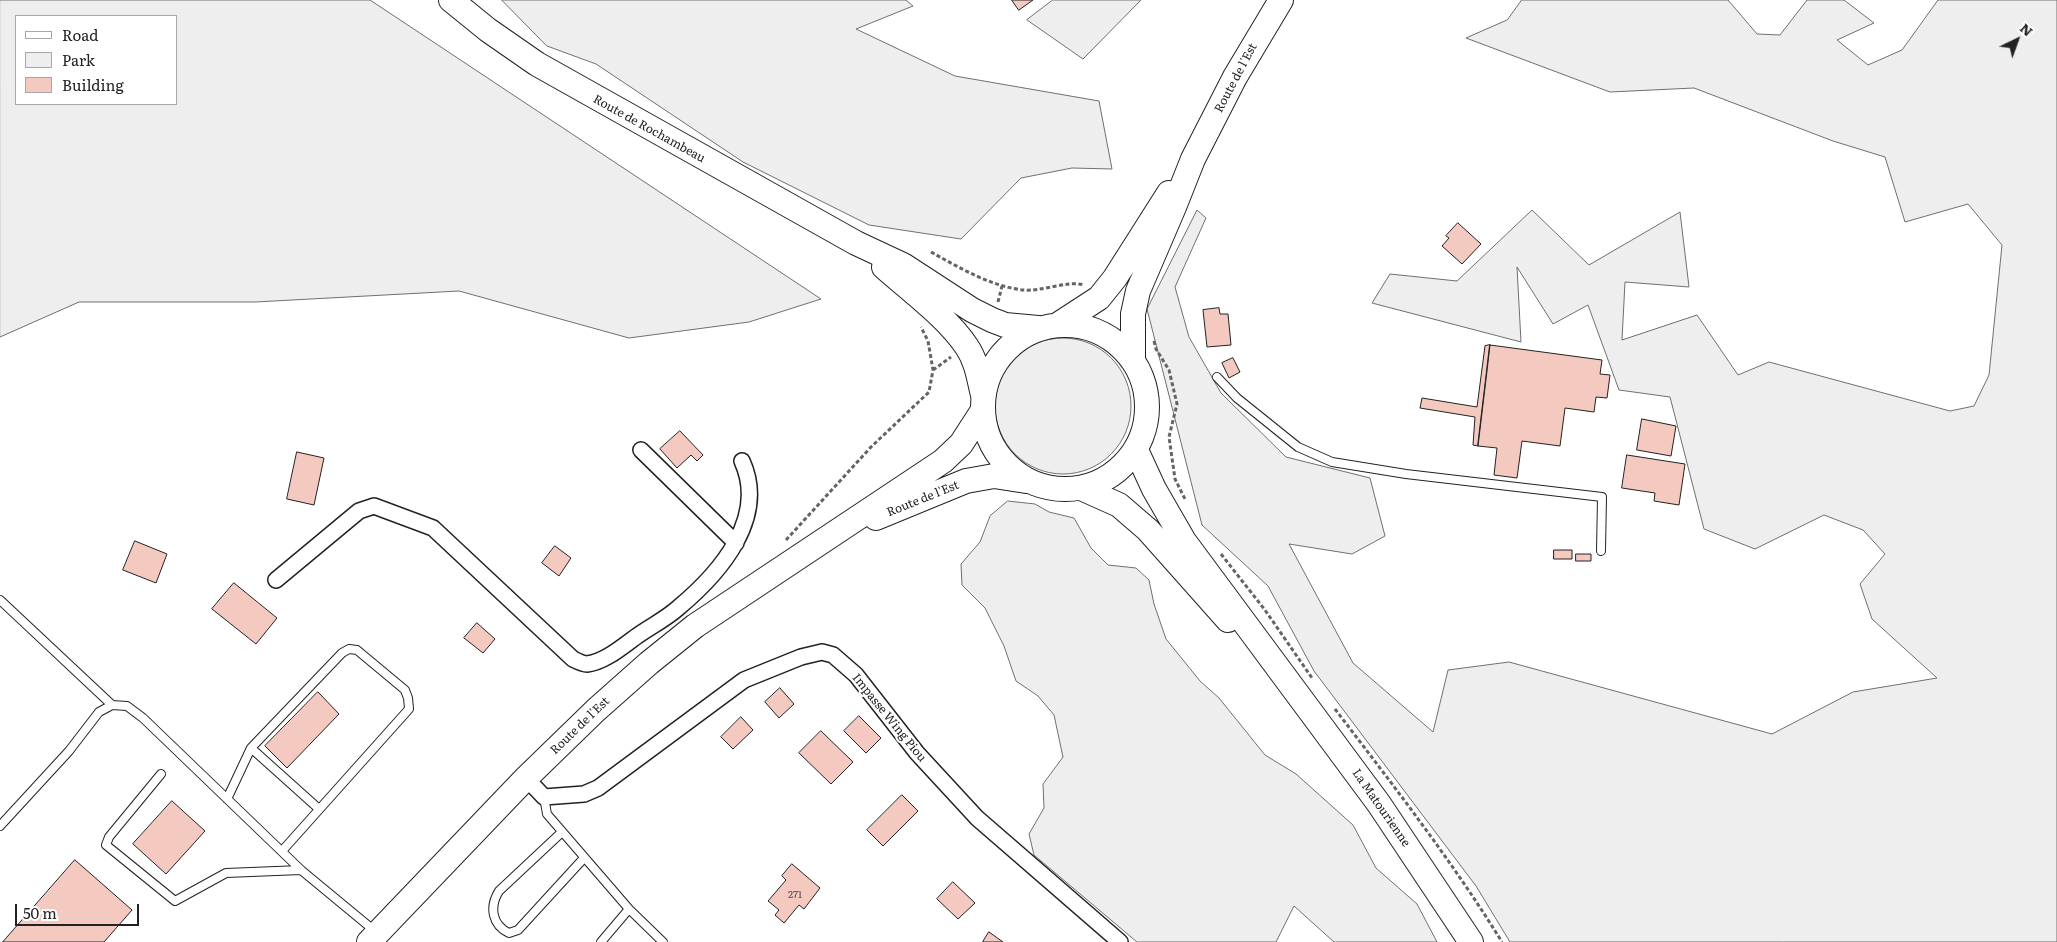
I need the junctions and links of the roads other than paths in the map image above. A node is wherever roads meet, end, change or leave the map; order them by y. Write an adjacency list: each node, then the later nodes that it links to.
1 (451, 0): 4 (main road, Route de Rochambeau)
2 (1281, 0): 3 (main road, Route de l'Est)
3 (1193, 159): 5 (main road, Route de l'Est); 6 (main road, Route de l'Est)
4 (856, 243): 5 (main road, Route de Rochambeau); 8 (main road, Route de Rochambeau)
5 (1048, 326): 6 (main road); 8 (main road)
6 (1133, 359): 10 (main road)
7 (1217, 377): 16 (lane)
8 (983, 402): 12 (main road); 15 (main road, Route de l'Est)
9 (641, 450): 14 (street)
10 (1136, 450): 13 (main road); 21 (main road, La Matourienne)
11 (742, 461): 14 (street)
12 (1032, 482): 13 (main road); 15 (main road, Route de l'Est)
13 (1081, 488): 21 (main road, La Matourienne)
14 (736, 543): 19 (street)
15 (819, 544): 20 (main road, Route de l'Est)
16 (1601, 551)
17 (276, 580): 19 (street)
18 (0, 600): 22 (lane)
19 (677, 609): 20 (street)
20 (695, 626): 25 (main road, Route de l'Est)
21 (1285, 679): 39 (main road, La Matourienne)
22 (112, 705): 27 (lane); 29 (lane)
23 (251, 748): 27 (lane); 28 (lane); 28 (lane)
24 (162, 774): 33 (lane)
25 (526, 778): 26 (street); 35 (main road, Route de l'Est)
26 (544, 797): 30 (lane); 38 (street, Impasse Wing Piou)
27 (228, 799): 31 (lane)
28 (319, 809): 31 (lane)
29 (0, 826)
30 (562, 832): 32 (lane); 32 (lane)
31 (282, 851): 33 (lane)
32 (584, 858): 34 (lane)
33 (300, 870): 35 (lane)
34 (629, 910): 36 (lane); 37 (lane)
35 (373, 937)
36 (600, 942)
37 (663, 942)
38 (1120, 942)
39 (1471, 942)

